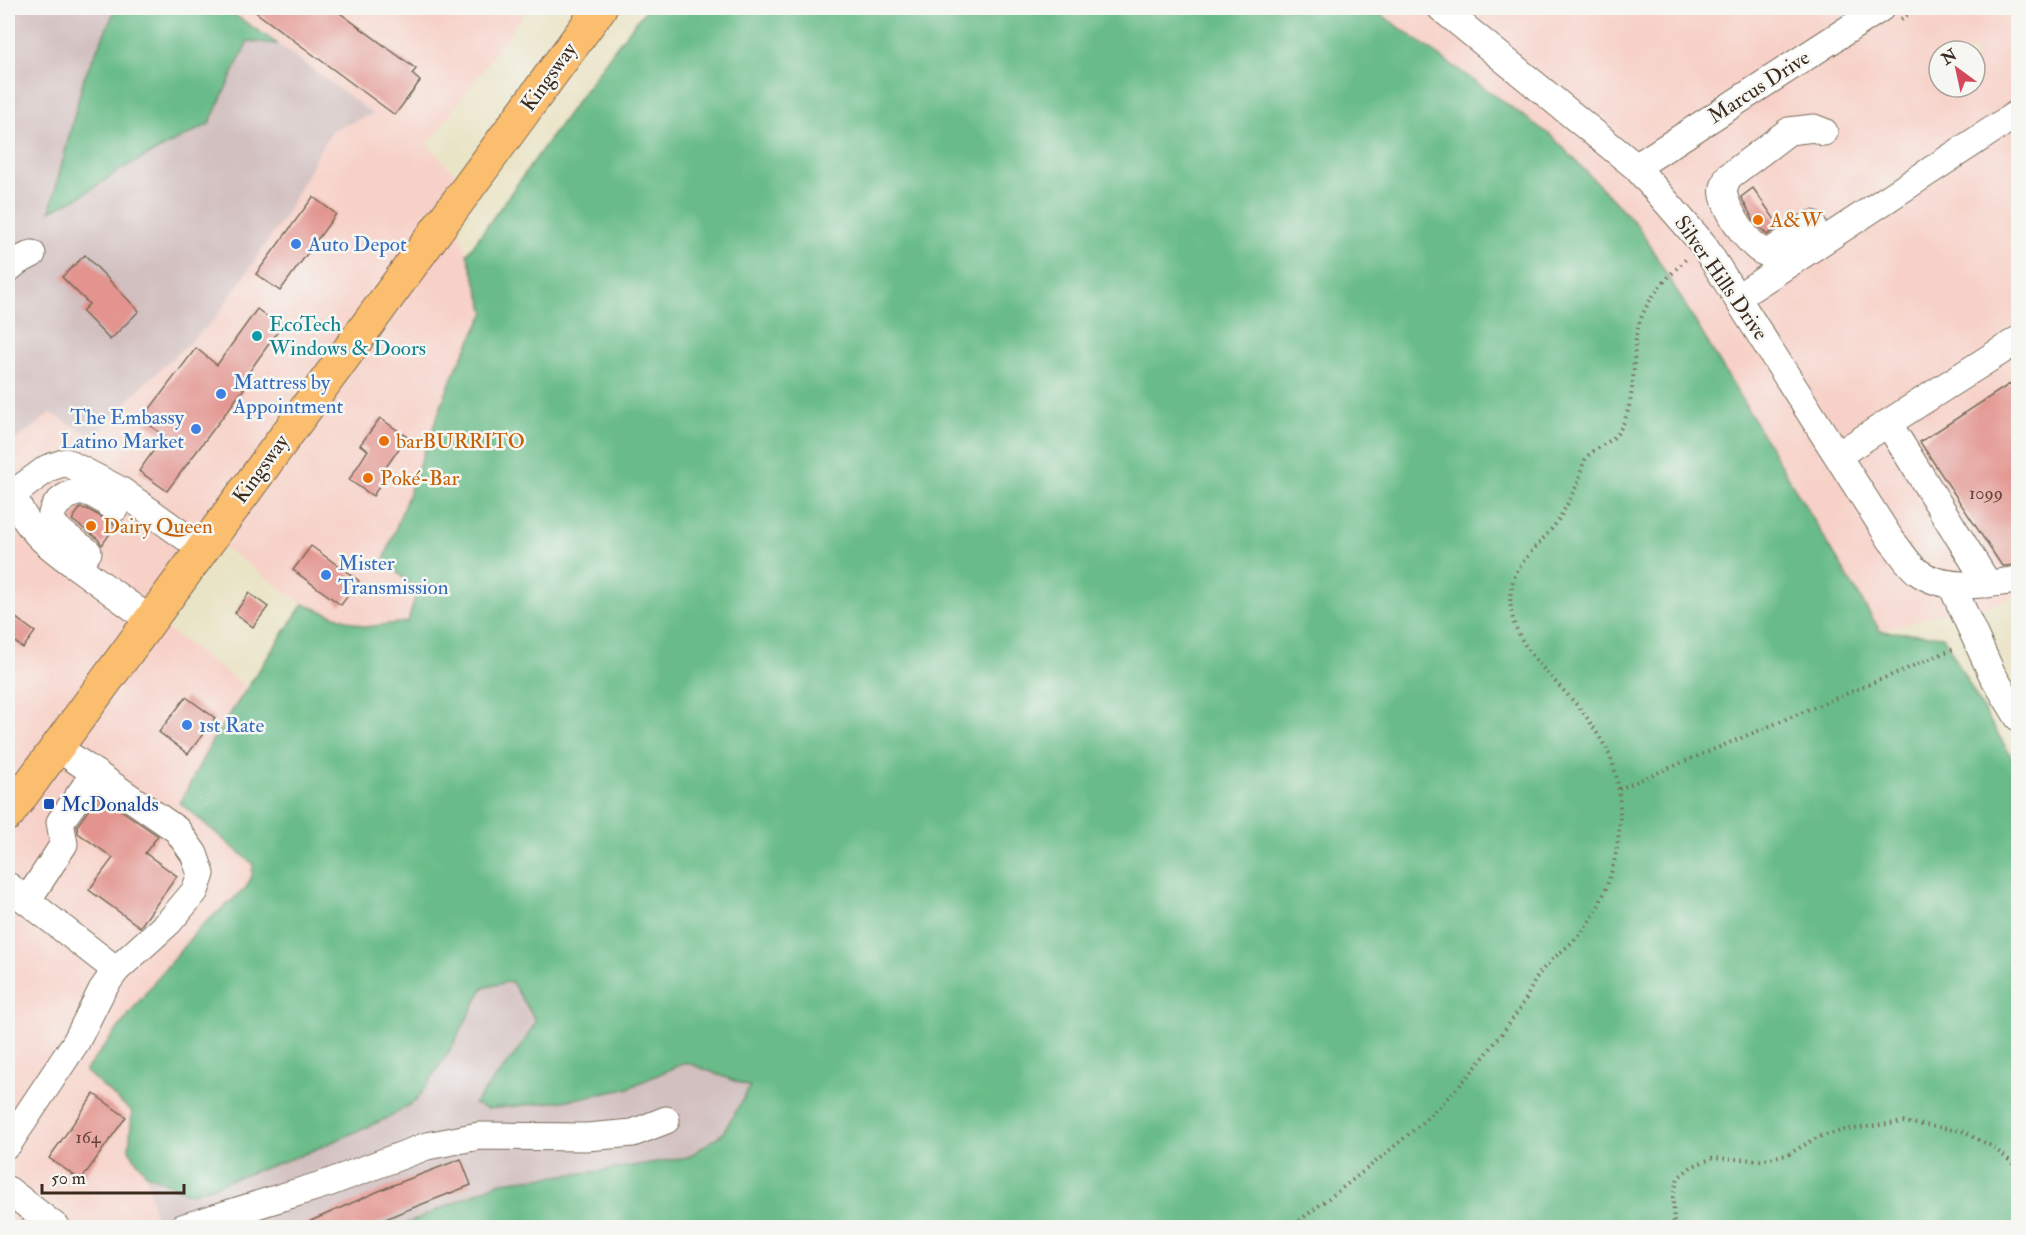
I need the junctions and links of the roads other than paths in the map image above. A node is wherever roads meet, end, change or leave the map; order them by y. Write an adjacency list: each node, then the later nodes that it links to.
1 (600, 8): 15 (main road, Kingsway)
2 (1441, 8): 6 (street, Silver Hills Drive)
3 (1881, 8): 6 (street, Marcus Drive)
4 (2019, 113): 10 (street)
5 (1824, 132): 7 (street)
6 (1636, 167): 10 (street, Silver Hills Drive)
7 (1812, 224)
8 (32, 254): 9 (street)
9 (8, 269)
10 (1738, 297): 13 (street, Silver Hills Drive)
11 (2019, 340): 12 (street)
12 (1888, 423): 13 (street); 19 (street)
13 (1838, 455): 18 (street, Silver Hills Drive)
14 (143, 507): 15 (street); 17 (street); 17 (street)
15 (202, 549): 20 (main road, Kingsway)
16 (2019, 580): 19 (street, Silver Hills Drive)
17 (99, 583): 20 (street)
18 (1951, 584): 19 (street, Silver Hills Drive); 21 (street)
19 (1988, 584)
20 (150, 620): 22 (main road, Kingsway)
21 (2019, 717)
22 (57, 747): 23 (street); 24 (main road, Kingsway)
23 (95, 773): 25 (street); 26 (street)
24 (10, 806)
25 (17, 894): 26 (street)
26 (117, 970): 28 (street)
27 (666, 1120): 31 (street)
28 (8, 1144)
29 (8, 1190): 30 (street)
30 (57, 1227)
31 (182, 1227)

